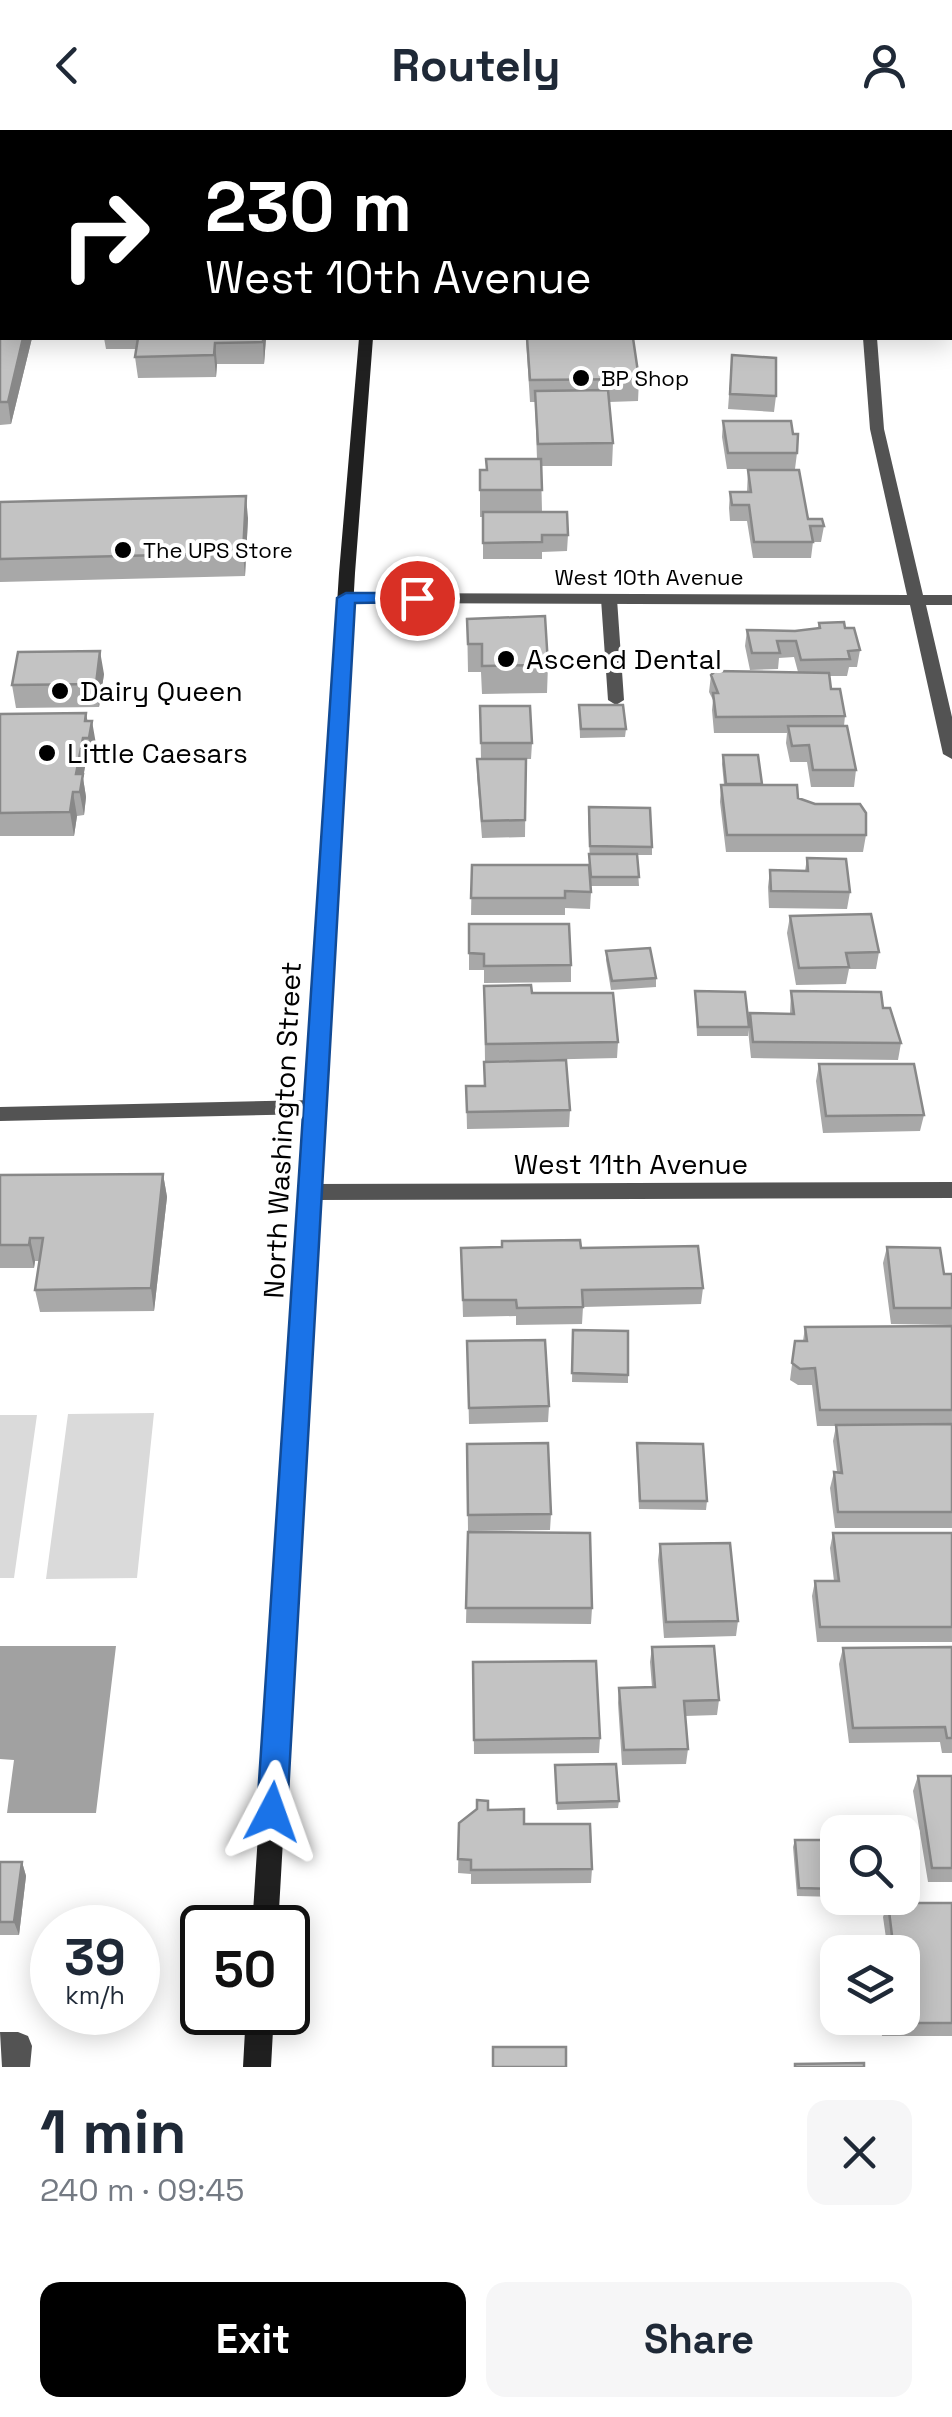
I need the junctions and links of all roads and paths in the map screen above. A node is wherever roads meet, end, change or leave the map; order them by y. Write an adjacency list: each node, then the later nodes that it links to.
1 (366, 340): 3 (main road, North Washington Street)
2 (870, 340): 5 (street)
3 (346, 598): 4 (street, West 10th Avenue); 9 (main road, North Washington Street)
4 (609, 599): 5 (street, West 10th Avenue); 7 (street)
5 (917, 600): 6 (street, West 10th Avenue); 8 (street)
6 (952, 600)
7 (616, 700)
8 (952, 754)
9 (314, 1107): 10 (street); 12 (main road, North Washington Street)
10 (0, 1114)
11 (952, 1190): 12 (street, West 11th Avenue)
12 (310, 1192): 13 (main road, North Washington Street)
13 (266, 1905)
14 (259, 2035): 17 (main road)
15 (0, 2046): 16 (street)
16 (16, 2067)
17 (257, 2067)

